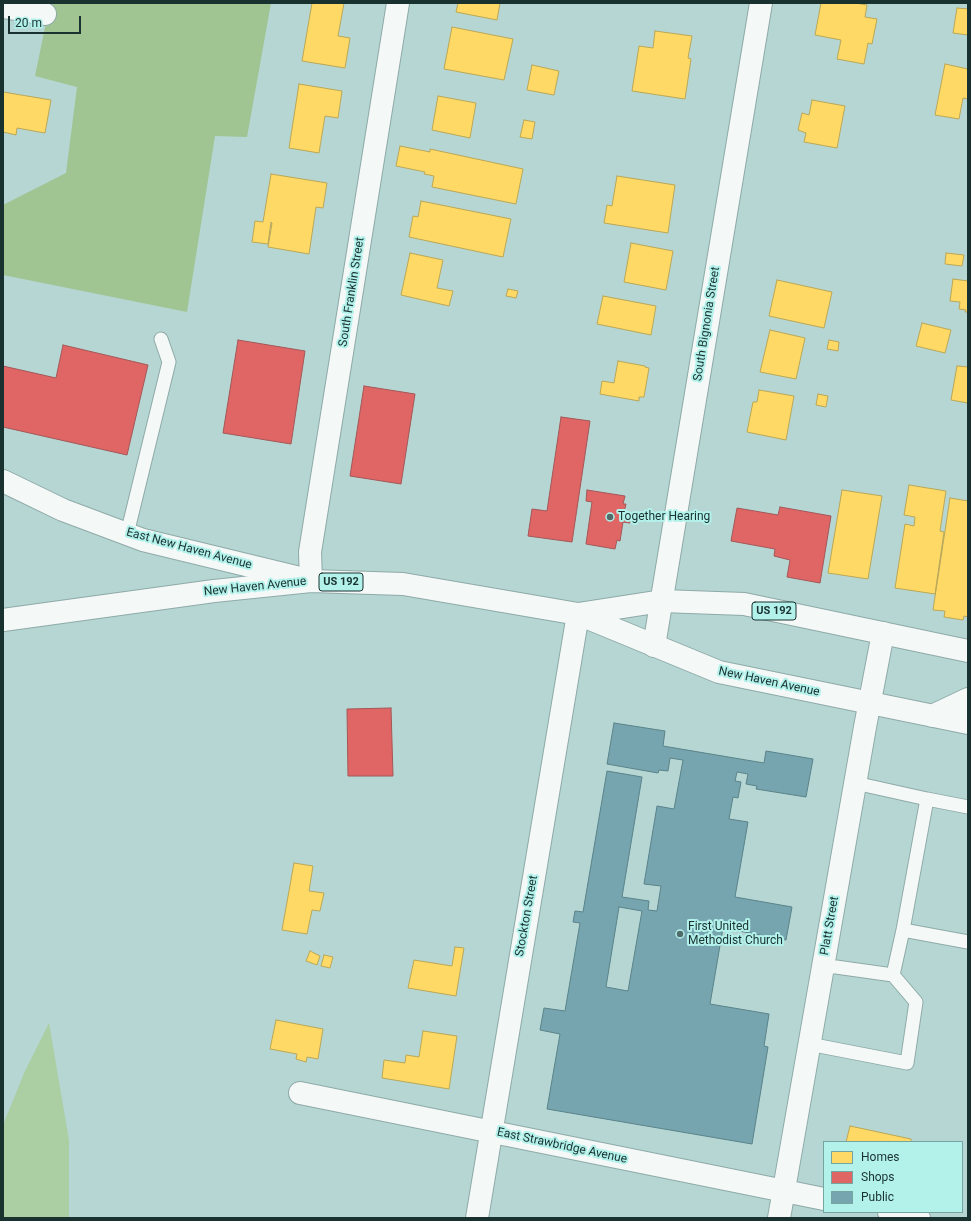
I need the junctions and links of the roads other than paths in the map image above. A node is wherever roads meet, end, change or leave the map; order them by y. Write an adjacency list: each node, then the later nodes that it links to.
1 (398, 3): 8 (street, South Franklin Street)
2 (761, 3): 9 (street, South Bignonia Street)
3 (3, 7): 4 (street)
4 (45, 14)
5 (161, 339): 7 (lane)
6 (3, 481): 7 (street, East New Haven Avenue)
7 (127, 534): 8 (street, East New Haven Avenue)
8 (311, 581): 10 (street, New Haven Avenue / US 192); 11 (street, New Haven Avenue / US 192)
9 (662, 601): 10 (street, New Haven Avenue / US 192); 12 (street, New Haven Avenue / US 192); 13 (street, South Bignonia Street)
10 (578, 614): 13 (street, New Haven Avenue / US 192); 28 (street, Stockton Street)
11 (3, 620)
12 (883, 633): 14 (street, New Haven Avenue / US 192); 16 (street, Platt Street)
13 (654, 646): 16 (street, New Haven Avenue / US 192)
14 (968, 650)
15 (968, 699): 17 (street)
16 (869, 703): 17 (street, New Haven Avenue / US 192); 19 (street, Platt Street)
17 (932, 716): 18 (street, New Haven Avenue / US 192)
18 (968, 723)
19 (855, 783): 20 (lane); 24 (street, Platt Street)
20 (927, 800): 21 (lane); 22 (lane)
21 (968, 807)
22 (903, 930): 23 (lane); 25 (lane)
23 (968, 942)
24 (823, 967): 25 (lane); 26 (street, Platt Street)
25 (893, 975): 26 (lane)
26 (809, 1044): 29 (street, Platt Street)
27 (300, 1093): 28 (street, East Strawbridge Avenue)
28 (491, 1131): 29 (street, East Strawbridge Avenue); 32 (street, Stockton Street)
29 (783, 1191): 30 (street, East Strawbridge Avenue); 33 (street, Platt Street)
30 (823, 1199)
31 (894, 1213): 34 (street)
32 (477, 1218)
33 (779, 1218)
34 (919, 1218)

